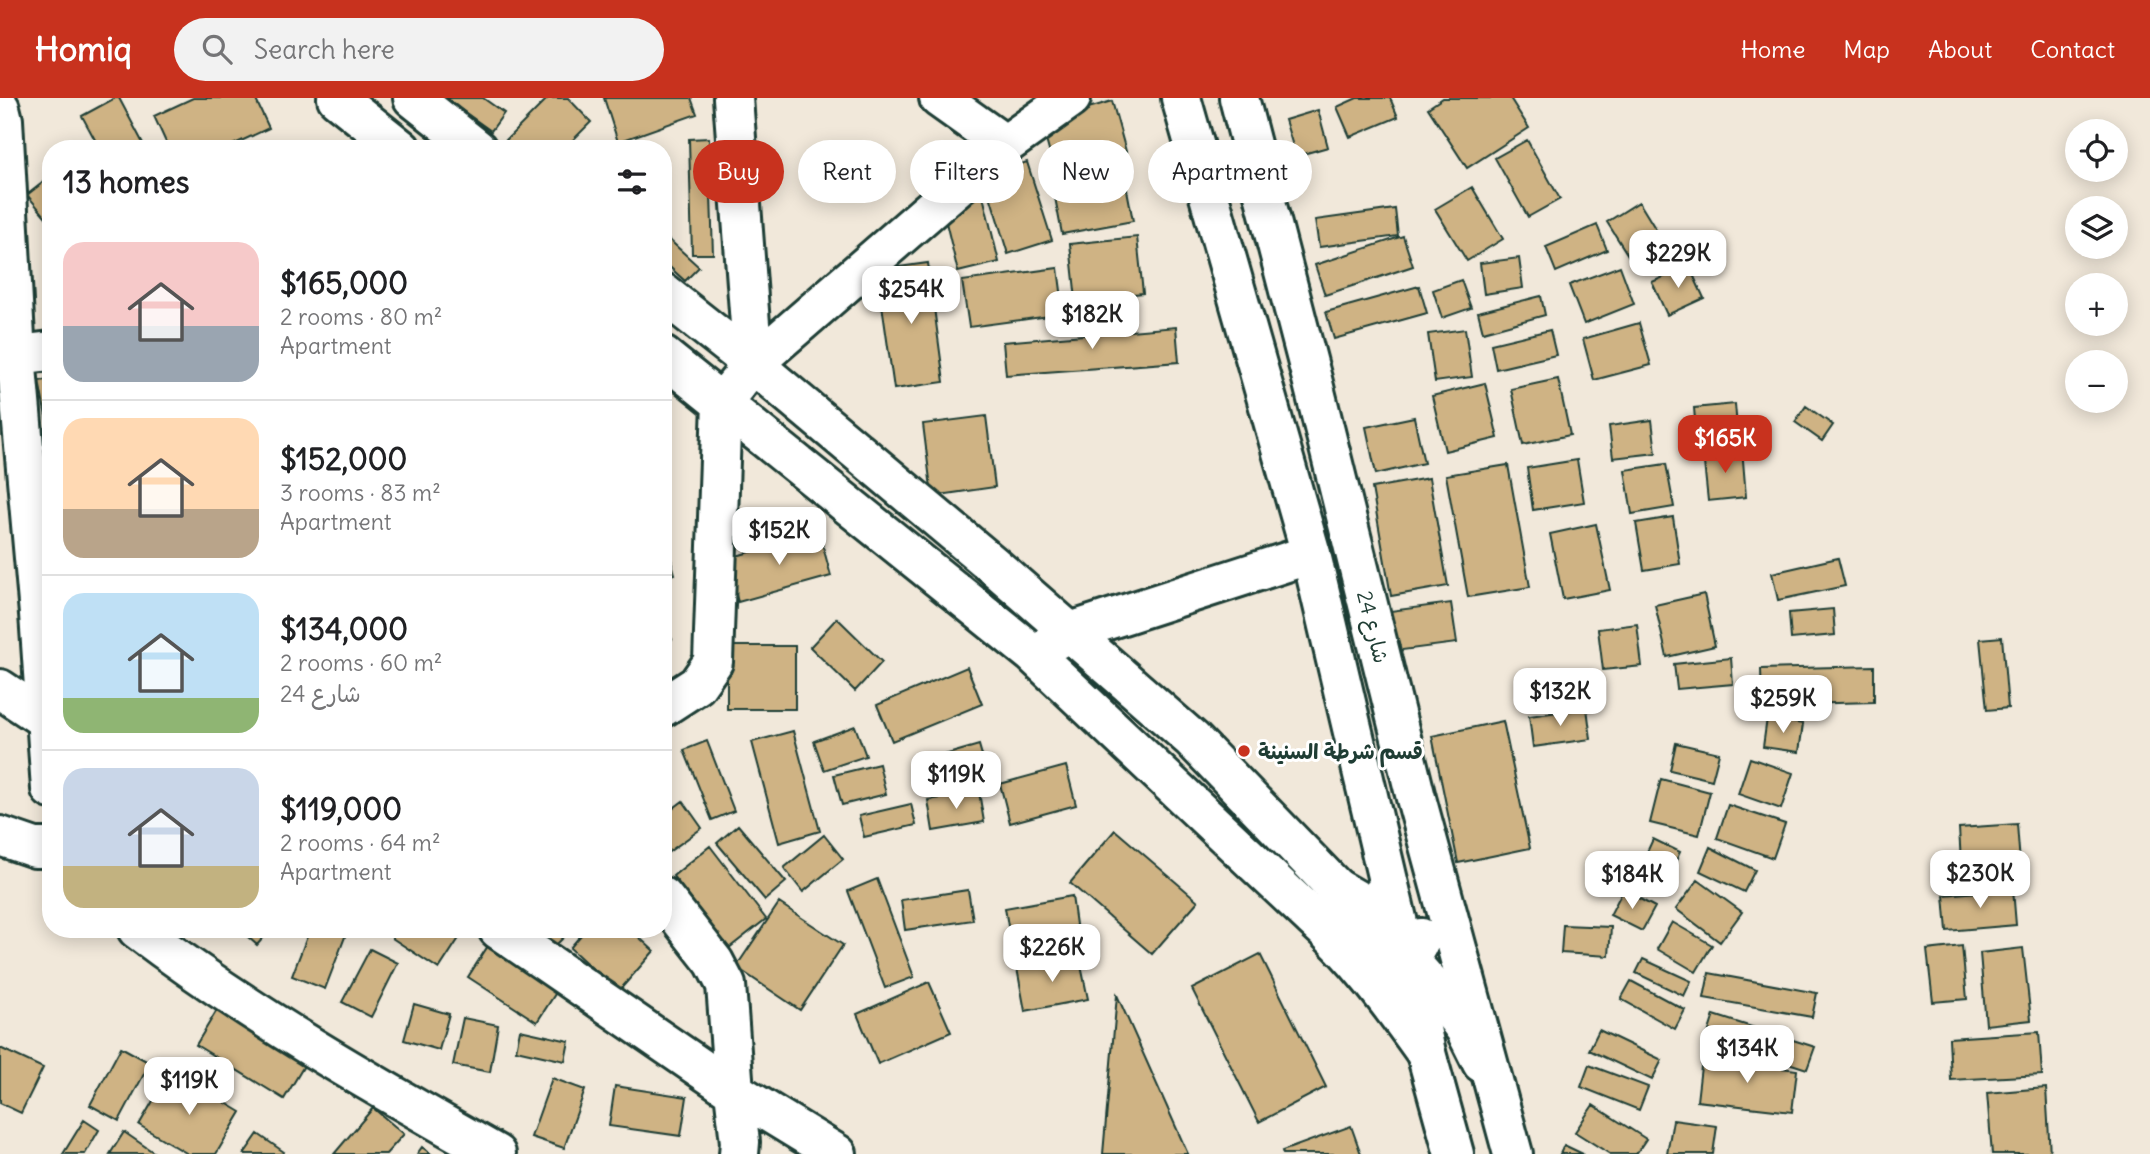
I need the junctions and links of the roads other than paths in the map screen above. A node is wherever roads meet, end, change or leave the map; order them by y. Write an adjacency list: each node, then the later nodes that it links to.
1 (337, 98): 9 (street)
2 (413, 98): 10 (street)
3 (733, 98): 17 (street)
4 (939, 98): 11 (street)
5 (1072, 98): 12 (street)
6 (1181, 98): 19 (street, شارع 24)
7 (1239, 98): 28 (street, شارع 24)
8 (0, 108): 15 (street)
9 (390, 140)
10 (466, 140)
11 (998, 140)
12 (1012, 140)
13 (938, 203): 17 (street)
14 (672, 300): 17 (street)
15 (22, 355): 22 (street)
16 (672, 363): 18 (street)
17 (753, 364): 18 (street); 20 (street)
18 (722, 402): 21 (street); 24 (street)
19 (1311, 554): 20 (street); 30 (street, شارع 24)
20 (1070, 632): 21 (street); 29 (street)
21 (1032, 653): 31 (street)
22 (42, 666)
23 (0, 689): 25 (street)
24 (672, 701)
25 (42, 717)
26 (0, 836): 27 (street)
27 (42, 848)
28 (1437, 876): 36 (street); 38 (street, شارع 24)
29 (1325, 877): 30 (street); 31 (street); 36 (street)
30 (1389, 888): 36 (street, شارع 24)
31 (1289, 895): 35 (street)
32 (672, 908): 39 (street)
33 (148, 938): 40 (street)
34 (511, 938): 39 (street)
35 (1339, 941): 36 (street); 37 (street)
36 (1406, 957): 37 (street, شارع 24); 38 (street)
37 (1426, 1053): 43 (street, شارع 24)
38 (1492, 1082): 44 (street, شارع 24)
39 (734, 1091): 41 (street); 42 (street)
40 (496, 1154)
41 (739, 1154)
42 (837, 1154)
43 (1454, 1154)
44 (1513, 1154)

